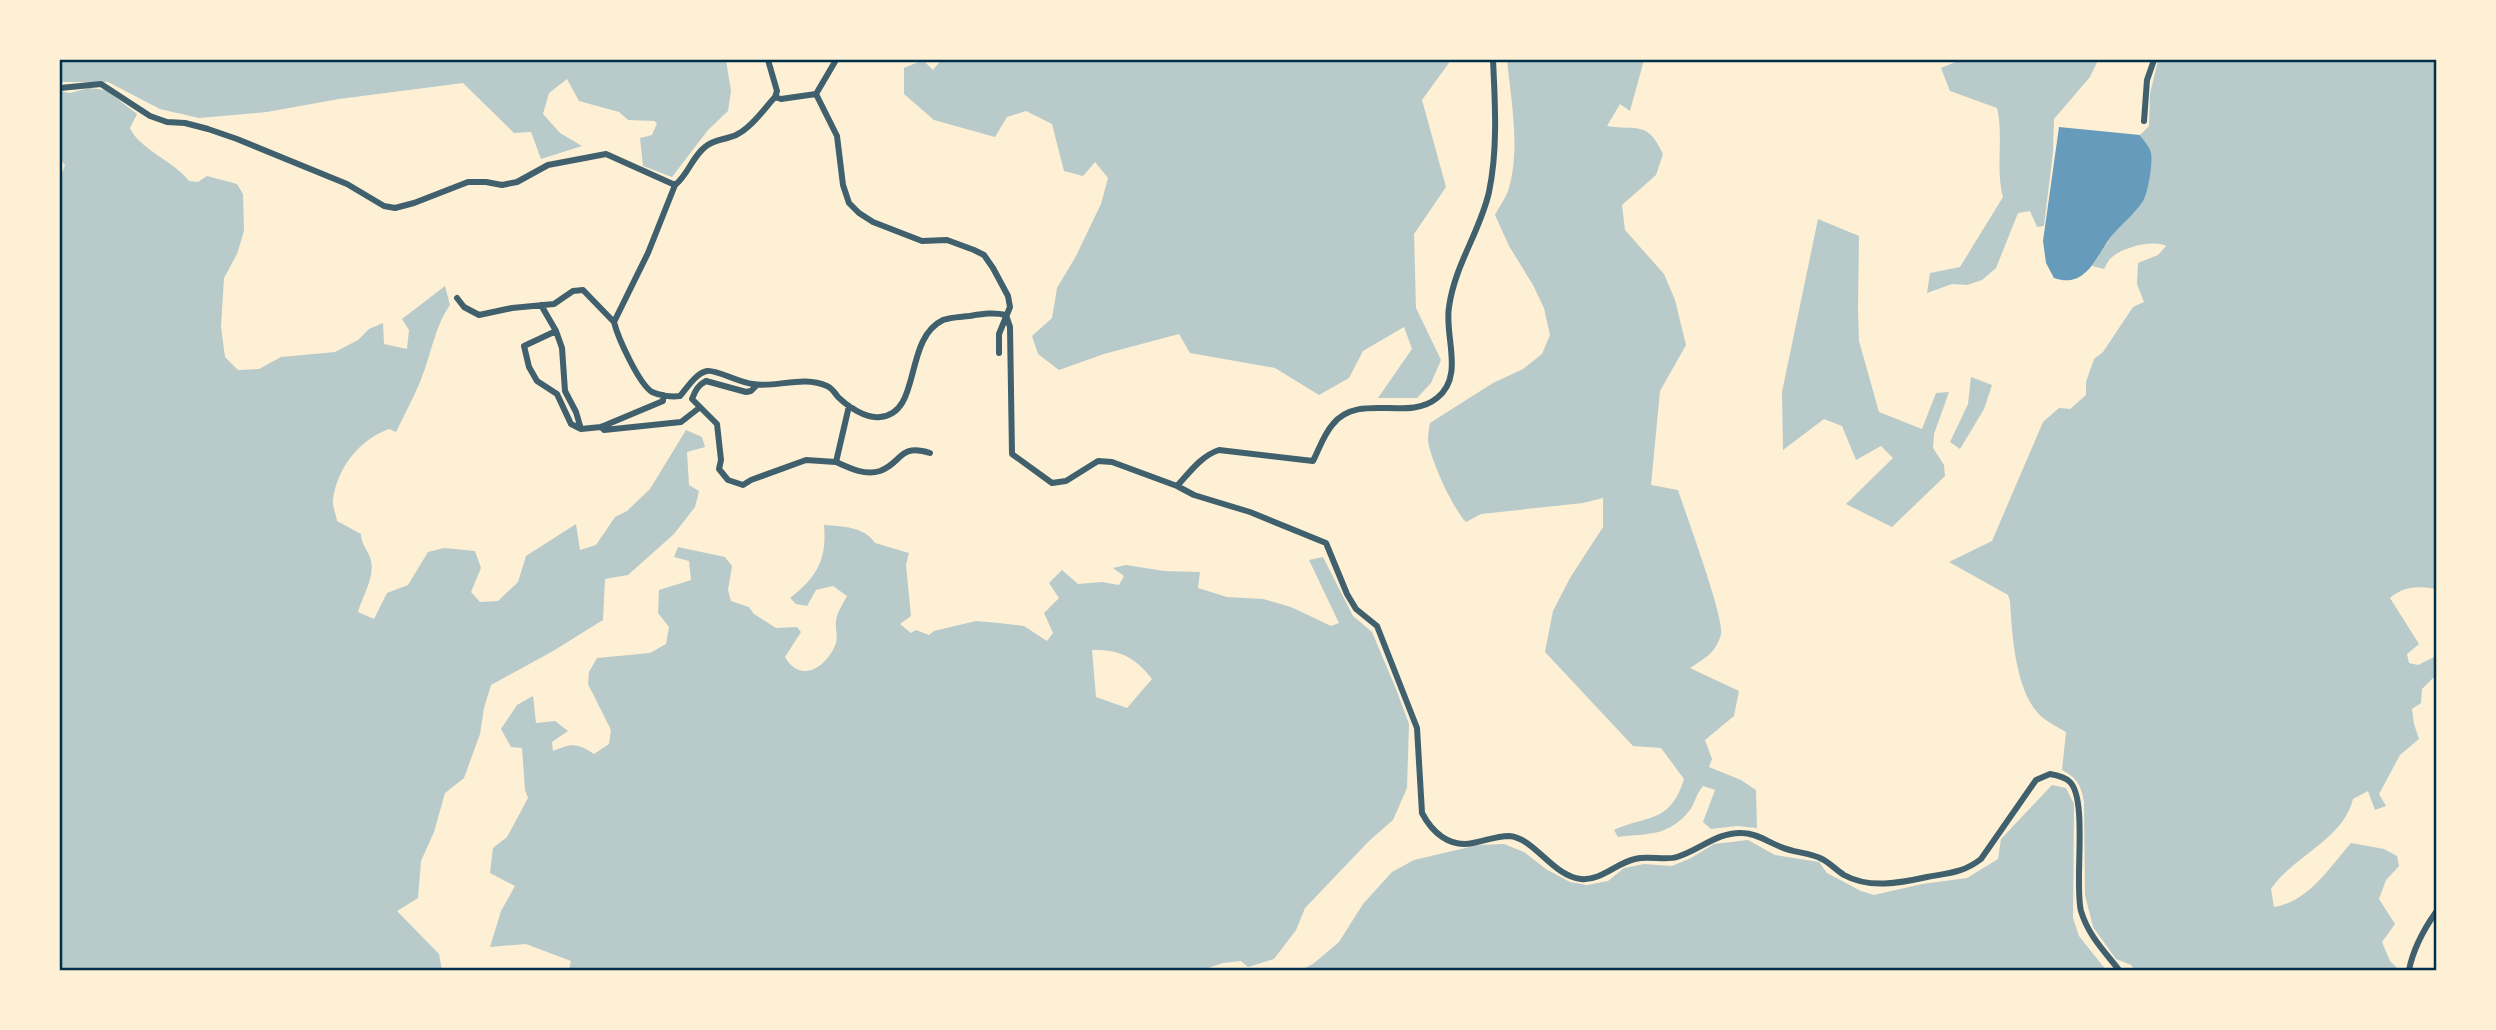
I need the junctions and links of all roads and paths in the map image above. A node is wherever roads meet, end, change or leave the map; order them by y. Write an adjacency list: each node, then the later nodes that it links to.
1 (768, 60): 7 (street)
2 (836, 60): 6 (street)
3 (1493, 60): 24 (street)
4 (2154, 60): 8 (street)
5 (60, 88): 9 (street)
6 (816, 94): 7 (street); 12 (street)
7 (775, 97): 9 (street)
8 (2144, 121)
9 (675, 185): 13 (street)
10 (457, 298): 11 (street)
11 (541, 305): 13 (street); 14 (street)
12 (1006, 315): 15 (street); 18 (street); 24 (street)
13 (614, 322): 17 (street)
14 (556, 331): 21 (street); 21 (street)
15 (999, 353)
16 (757, 385): 17 (street); 18 (street); 19 (street)
17 (663, 395): 20 (street)
18 (849, 406): 23 (street)
19 (699, 408): 20 (street); 23 (street)
20 (601, 427): 21 (street)
21 (581, 429)
22 (930, 453): 23 (street)
23 (835, 462)
24 (1177, 486): 26 (street)
25 (2437, 912): 27 (street)
26 (2119, 971)
27 (2409, 971)

